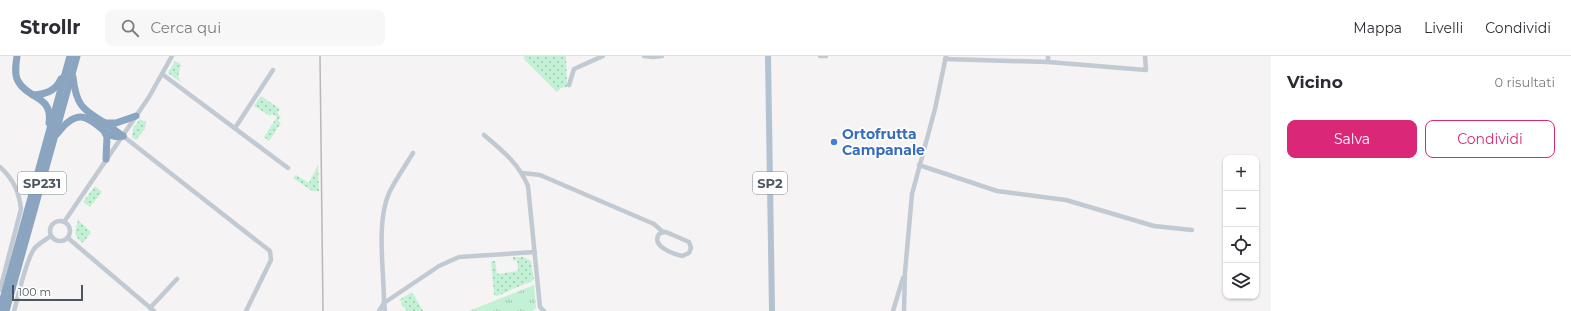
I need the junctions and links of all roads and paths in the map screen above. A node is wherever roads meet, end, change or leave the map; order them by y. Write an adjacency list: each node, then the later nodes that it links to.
1 (17, 56): 20 (highway)
2 (70, 56): 15 (highway, SP231)
3 (77, 56): 17 (highway, SP231)
4 (172, 56): 18 (street)
5 (603, 56): 19 (street)
6 (644, 56): 7 (street)
7 (662, 56)
8 (768, 56): 52 (main road, SP2)
9 (820, 56): 10 (street)
10 (826, 56)
11 (1048, 56): 14 (street)
12 (1145, 56): 14 (street)
13 (946, 58): 14 (street); 30 (street)
14 (1048, 62)
15 (67, 66): 20 (highway); 27 (highway, SP231)
16 (273, 70): 23 (street)
17 (73, 72): 22 (highway); 26 (highway, SP231)
18 (162, 74): 21 (street); 23 (street)
19 (569, 85)
20 (32, 94): 27 (highway)
21 (136, 116): 22 (highway); 25 (street)
22 (104, 127): 25 (highway); 26 (highway); 29 (highway)
23 (235, 128): 32 (street)
24 (484, 135): 33 (street)
25 (123, 136): 29 (street); 48 (street)
26 (54, 138): 46 (highway, SP231)
27 (46, 145): 44 (highway, SP231)
28 (413, 153): 43 (street)
29 (106, 159): 34 (street)
30 (919, 165): 35 (street); 40 (street)
31 (0, 167): 42 (street)
32 (288, 168)
33 (523, 173): 36 (street); 39 (street)
34 (64, 222): 37 (street); 38 (street)
35 (1192, 230)
36 (664, 232): 36 (street)
37 (51, 236): 38 (street); 47 (street)
38 (68, 238): 45 (street)
39 (535, 252): 43 (street); 51 (street)
40 (905, 272): 53 (street); 54 (street)
41 (177, 279): 45 (street)
42 (0, 290)
43 (384, 303): 49 (street); 50 (street)
44 (0, 310)
45 (152, 310)
46 (6, 311)
47 (14, 311)
48 (246, 311)
49 (379, 311)
50 (385, 311)
51 (544, 311)
52 (772, 311)
53 (893, 311)
54 (904, 311)

